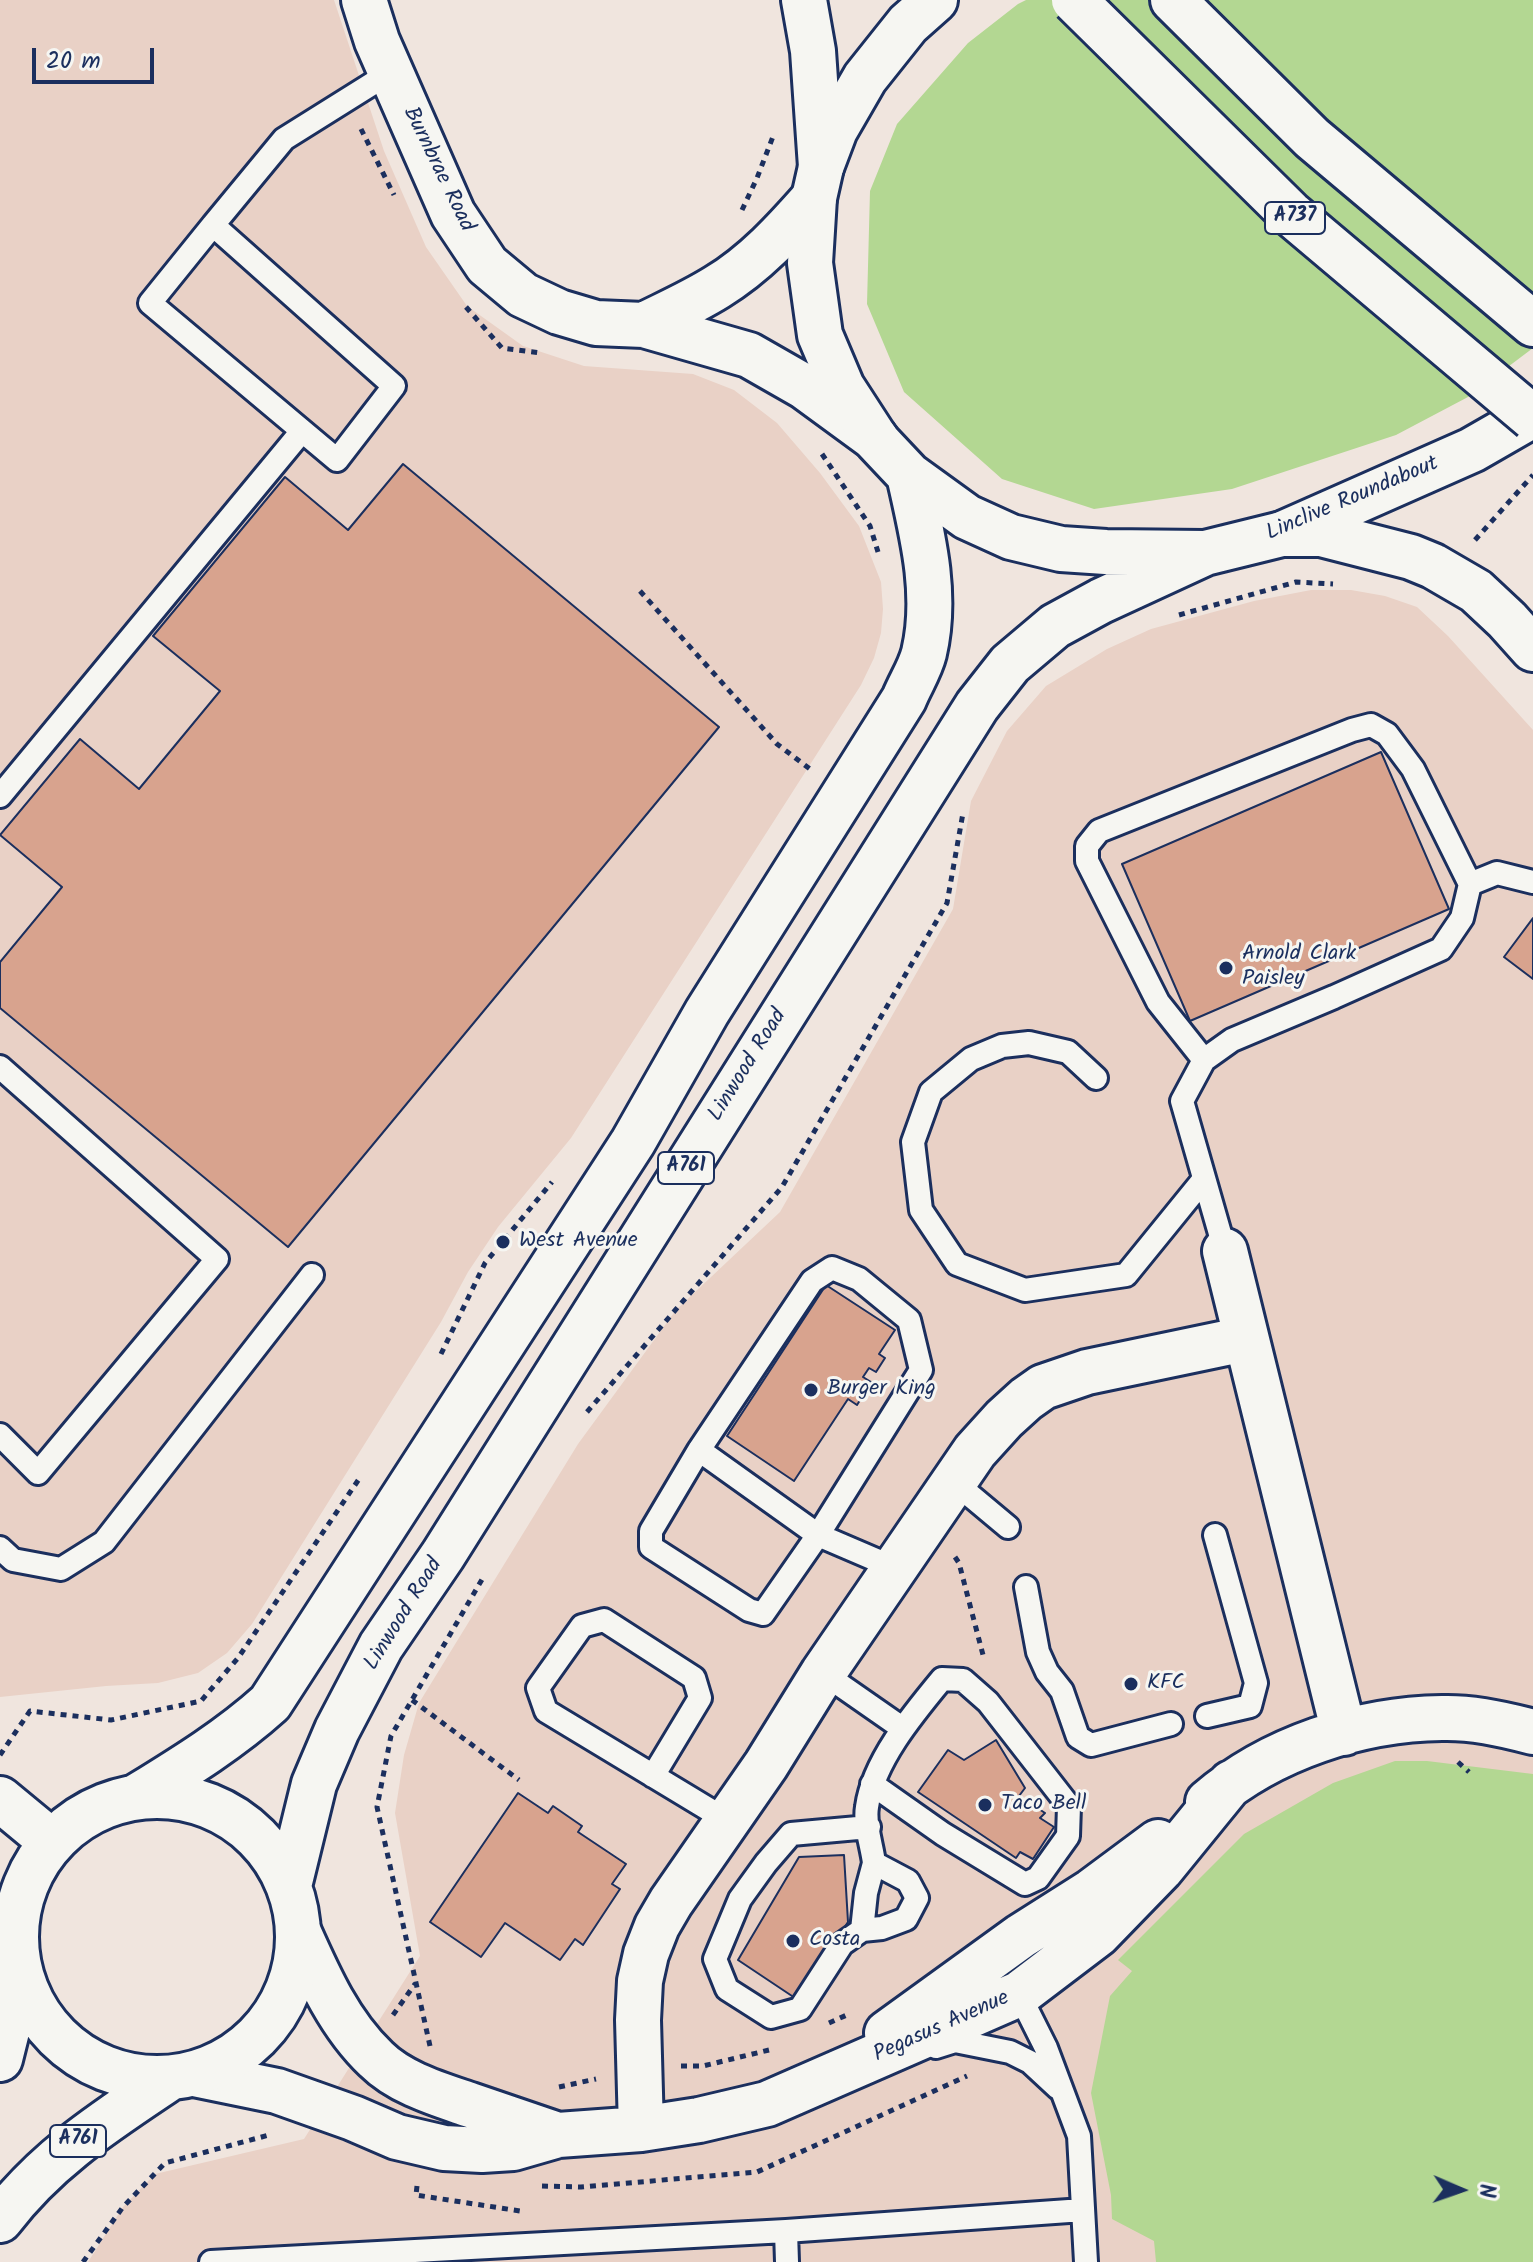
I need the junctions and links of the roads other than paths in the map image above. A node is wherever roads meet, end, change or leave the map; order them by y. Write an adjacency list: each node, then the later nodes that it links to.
1 (364, 0): 6 (main road, Burnbrae Road)
2 (804, 0): 7 (main road)
3 (935, 0): 7 (main road, Linclive Roundabout)
4 (1074, 0): 11 (main road, A737, bridge)
5 (1173, 0): 9 (main road)
6 (391, 72): 8 (lane); 10 (main road, Burnbrae Road)
7 (818, 183): 10 (main road, Burnbrae Road); 13 (main road, Linclive Roundabout)
8 (213, 225): 12 (lane); 12 (lane)
9 (1533, 324)
10 (644, 325): 13 (main road, Burnbrae Road)
11 (1533, 416): 15 (main road, Linclive Roundabout)
12 (302, 431): 18 (lane)
13 (877, 441): 14 (main road, Linclive Roundabout)
14 (909, 475): 16 (main road, Linclive Roundabout); 46 (main road, A761)
15 (1282, 534): 16 (main road, Linclive Roundabout); 17 (main road)
16 (1205, 553): 52 (main road, Linwood Road / A761)
17 (1533, 649)
18 (0, 796)
19 (1533, 882): 20 (lane)
20 (1470, 884): 21 (lane); 21 (lane)
21 (1204, 1060): 24 (lane)
22 (0, 1067): 28 (lane)
23 (1096, 1078): 24 (lane)
24 (1204, 1179): 25 (lane)
25 (1225, 1251): 27 (main road)
26 (312, 1275): 34 (lane)
27 (1245, 1339): 30 (main road); 42 (main road)
28 (0, 1435)
29 (699, 1450): 32 (lane); 32 (lane); 32 (lane)
30 (953, 1481): 31 (lane); 35 (main road)
31 (1008, 1527)
32 (818, 1535): 35 (lane)
33 (1215, 1535): 38 (lane)
34 (0, 1548)
35 (895, 1568): 37 (main road)
36 (1026, 1587): 39 (lane)
37 (823, 1673): 40 (lane); 48 (main road)
38 (1207, 1716)
39 (1171, 1724)
40 (902, 1728): 45 (lane); 45 (lane)
41 (1533, 1732): 42 (main road, Pegasus Avenue)
42 (1344, 1733): 44 (main road, Pegasus Avenue)
43 (653, 1776): 43 (lane); 48 (lane)
44 (1231, 1783): 56 (main road, Pegasus Avenue); 57 (main road, Pegasus Avenue)
45 (872, 1784): 49 (lane)
46 (136, 1797): 50 (main road); 52 (main road)
47 (0, 1799): 50 (main road)
48 (728, 1821): 62 (main road)
49 (869, 1827): 51 (lane); 53 (lane)
50 (52, 1842): 55 (main road)
51 (874, 1863): 53 (lane); 53 (lane)
52 (289, 1886): 54 (main road)
53 (862, 1930)
54 (299, 1933): 59 (main road); 63 (main road, Pegasus Avenue)
55 (19, 1968): 58 (main road); 59 (main road)
56 (1019, 1994): 57 (lane); 60 (main road, Pegasus Avenue); 61 (lane)
57 (887, 2032): 60 (main road, Pegasus Avenue)
58 (0, 2059)
59 (182, 2076): 63 (main road, Pegasus Avenue); 65 (main road, A761)
60 (810, 2087): 61 (lane); 62 (main road, Pegasus Avenue)
61 (1062, 2092): 64 (lane)
62 (641, 2129): 63 (main road, Pegasus Avenue)
63 (558, 2135)
64 (1083, 2210): 66 (lane); 70 (lane)
65 (0, 2220)
66 (786, 2231): 67 (lane); 69 (lane)
67 (271, 2260): 68 (lane)
68 (211, 2262)
69 (787, 2262)
70 (1086, 2262)

